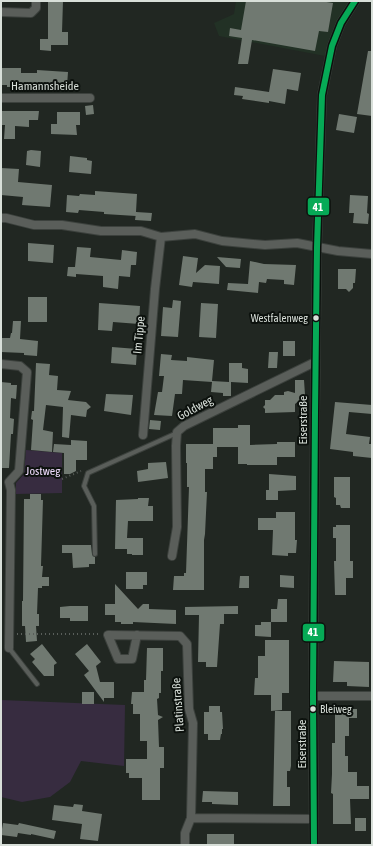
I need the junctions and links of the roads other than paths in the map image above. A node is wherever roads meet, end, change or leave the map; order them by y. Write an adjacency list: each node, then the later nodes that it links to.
1 (36, 1): 3 (street)
2 (355, 1): 8 (street, Eiserstraße)
3 (1, 12)
4 (1, 98): 5 (street, Hamannsheide)
5 (90, 98)
6 (1, 218): 7 (street)
7 (161, 237): 8 (street); 13 (street, Im Tippe)
8 (317, 247): 9 (street); 10 (street, Eiserstraße)
9 (372, 254)
10 (315, 362): 12 (street, Goldweg); 20 (street, Eiserstraße)
11 (1, 364): 14 (street)
12 (177, 432): 15 (lane); 16 (street, Goldweg)
13 (143, 435)
14 (5, 480): 18 (street)
15 (95, 554)
16 (172, 556)
17 (137, 636): 17 (street, Platinstraße); 22 (street, Platinstraße)
18 (9, 648): 19 (lane)
19 (37, 684)
20 (313, 696): 21 (street); 23 (street, Eiserstraße)
21 (372, 696)
22 (191, 818): 23 (street); 24 (street, Platinstraße)
23 (314, 819): 25 (street, Eiserstraße)
24 (185, 845)
25 (314, 845)

